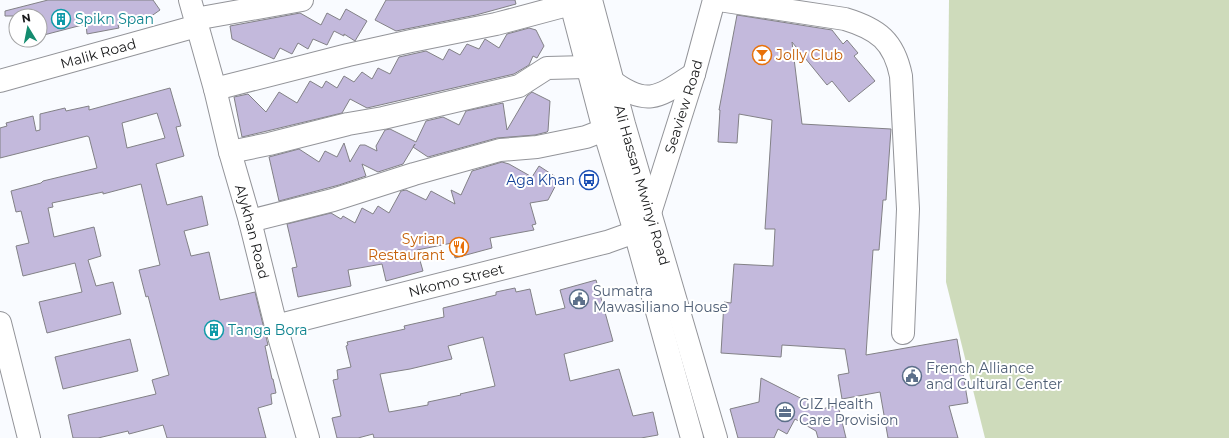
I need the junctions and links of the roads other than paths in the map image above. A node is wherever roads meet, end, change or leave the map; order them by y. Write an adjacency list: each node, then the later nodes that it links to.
1 (302, 0): 5 (main road, Malik Road)
2 (714, 0): 7 (main road, Seaview Road)
3 (719, 0): 18 (main road)
4 (577, 1): 6 (main road, Ali Hassan Mwinyi Road); 9 (main road, Ali Hassan Mwinyi Road); 10 (main road)
5 (194, 15): 8 (main road, Malik Road); 10 (main road, Alykhan Road)
6 (587, 67): 11 (main road, Ali Hassan Mwinyi Road); 12 (main road)
7 (694, 74): 9 (main road); 13 (main road, Seaview Road)
8 (0, 81)
9 (612, 81): 13 (main road, Ali Hassan Mwinyi Road)
10 (215, 89): 12 (main road, Alykhan Road)
11 (604, 130): 14 (main road); 15 (main road, Ali Hassan Mwinyi Road)
12 (230, 152): 14 (main road, Alykhan Road)
13 (650, 213): 15 (main road, Seaview Road); 22 (main road, Ali Hassan Mwinyi Road)
14 (250, 221): 17 (main road, Alykhan Road)
15 (635, 232): 17 (main road, Nkomo Street); 21 (main road, Ali Hassan Mwinyi Road)
16 (0, 324): 19 (main road)
17 (276, 326): 20 (main road, Alykhan Road)
18 (903, 333)
19 (29, 438)
20 (308, 438)
21 (692, 438)
22 (716, 438)

